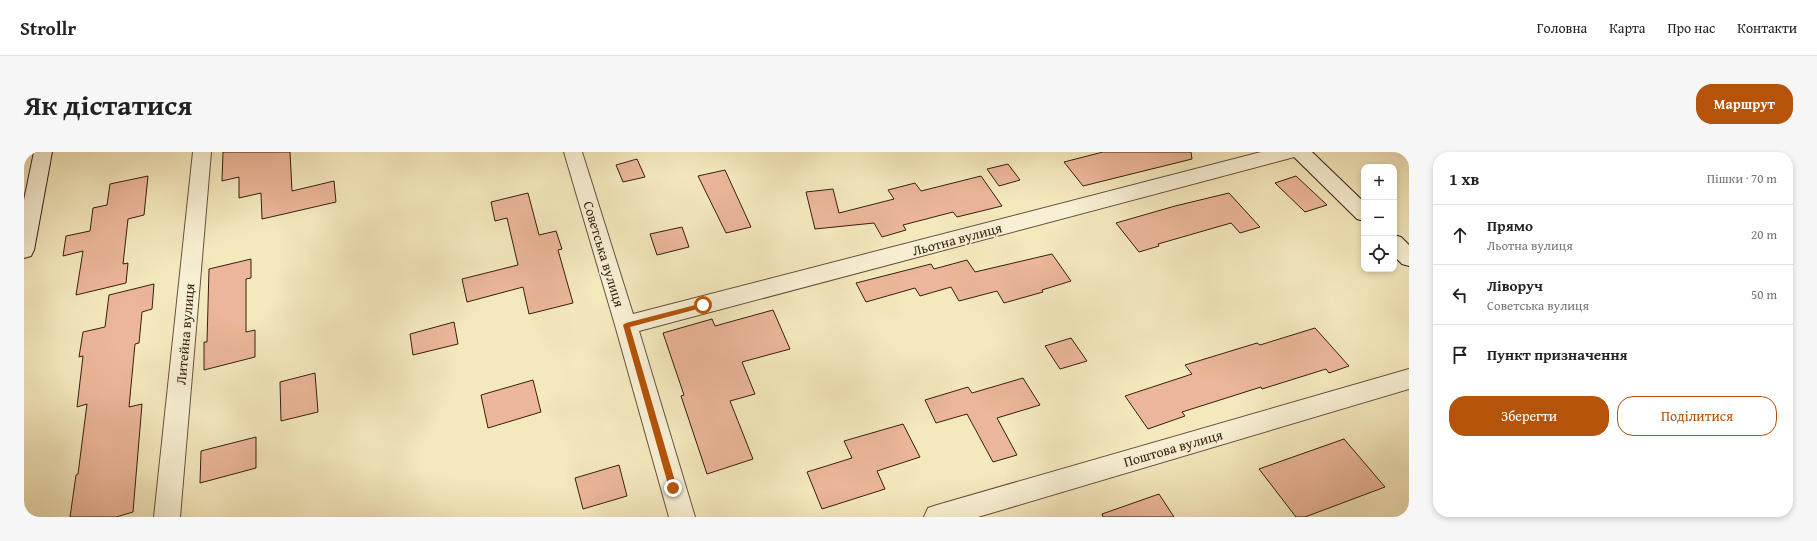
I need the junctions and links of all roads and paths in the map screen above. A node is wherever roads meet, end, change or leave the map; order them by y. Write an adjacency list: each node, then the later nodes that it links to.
1 (43, 152): 8 (street)
2 (202, 152): 12 (street, Литейна вулиця)
3 (1287, 152): 10 (street, Льотна вулиця)
4 (1301, 152): 6 (street)
5 (580, 153): 10 (street, Советська вулиця)
6 (1361, 211)
7 (1397, 246): 9 (street)
8 (24, 250)
9 (1409, 258)
10 (626, 325): 13 (street, Советська вулиця)
11 (1409, 379): 14 (street, Поштова вулиця)
12 (168, 517)
13 (682, 517)
14 (937, 517)

